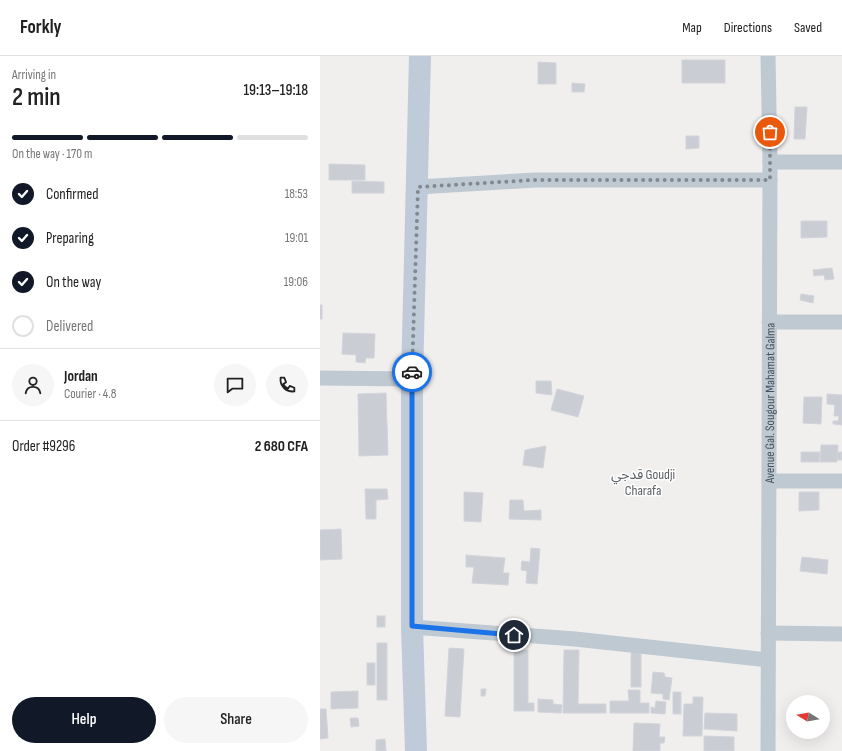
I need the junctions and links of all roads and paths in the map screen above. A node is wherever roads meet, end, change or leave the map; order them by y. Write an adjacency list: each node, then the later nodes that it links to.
1 (420, 56): 6 (main road)
2 (768, 56): 3 (street, Avenue Gal. Sougour Mahamat Galma)
3 (770, 162): 4 (street); 5 (street, Avenue Gal. Sougour Mahamat Galma)
4 (842, 162)
5 (770, 180): 6 (street); 7 (street, Avenue Gal. Sougour Mahamat Galma)
6 (418, 187): 10 (main road)
7 (769, 322): 8 (street); 11 (street, Avenue Gal. Sougour Mahamat Galma)
8 (842, 322)
9 (320, 378): 10 (street)
10 (412, 379): 13 (main road)
11 (769, 481): 12 (street); 14 (street, Avenue Gal. Sougour Mahamat Galma)
12 (842, 481)
13 (412, 626): 16 (street); 17 (main road)
14 (768, 633): 15 (street); 16 (street, Avenue Gal. Sougour Mahamat Galma)
15 (842, 634)
16 (768, 660): 18 (street, Avenue Gal. Sougour Mahamat Galma)
17 (416, 751)
18 (768, 751)

